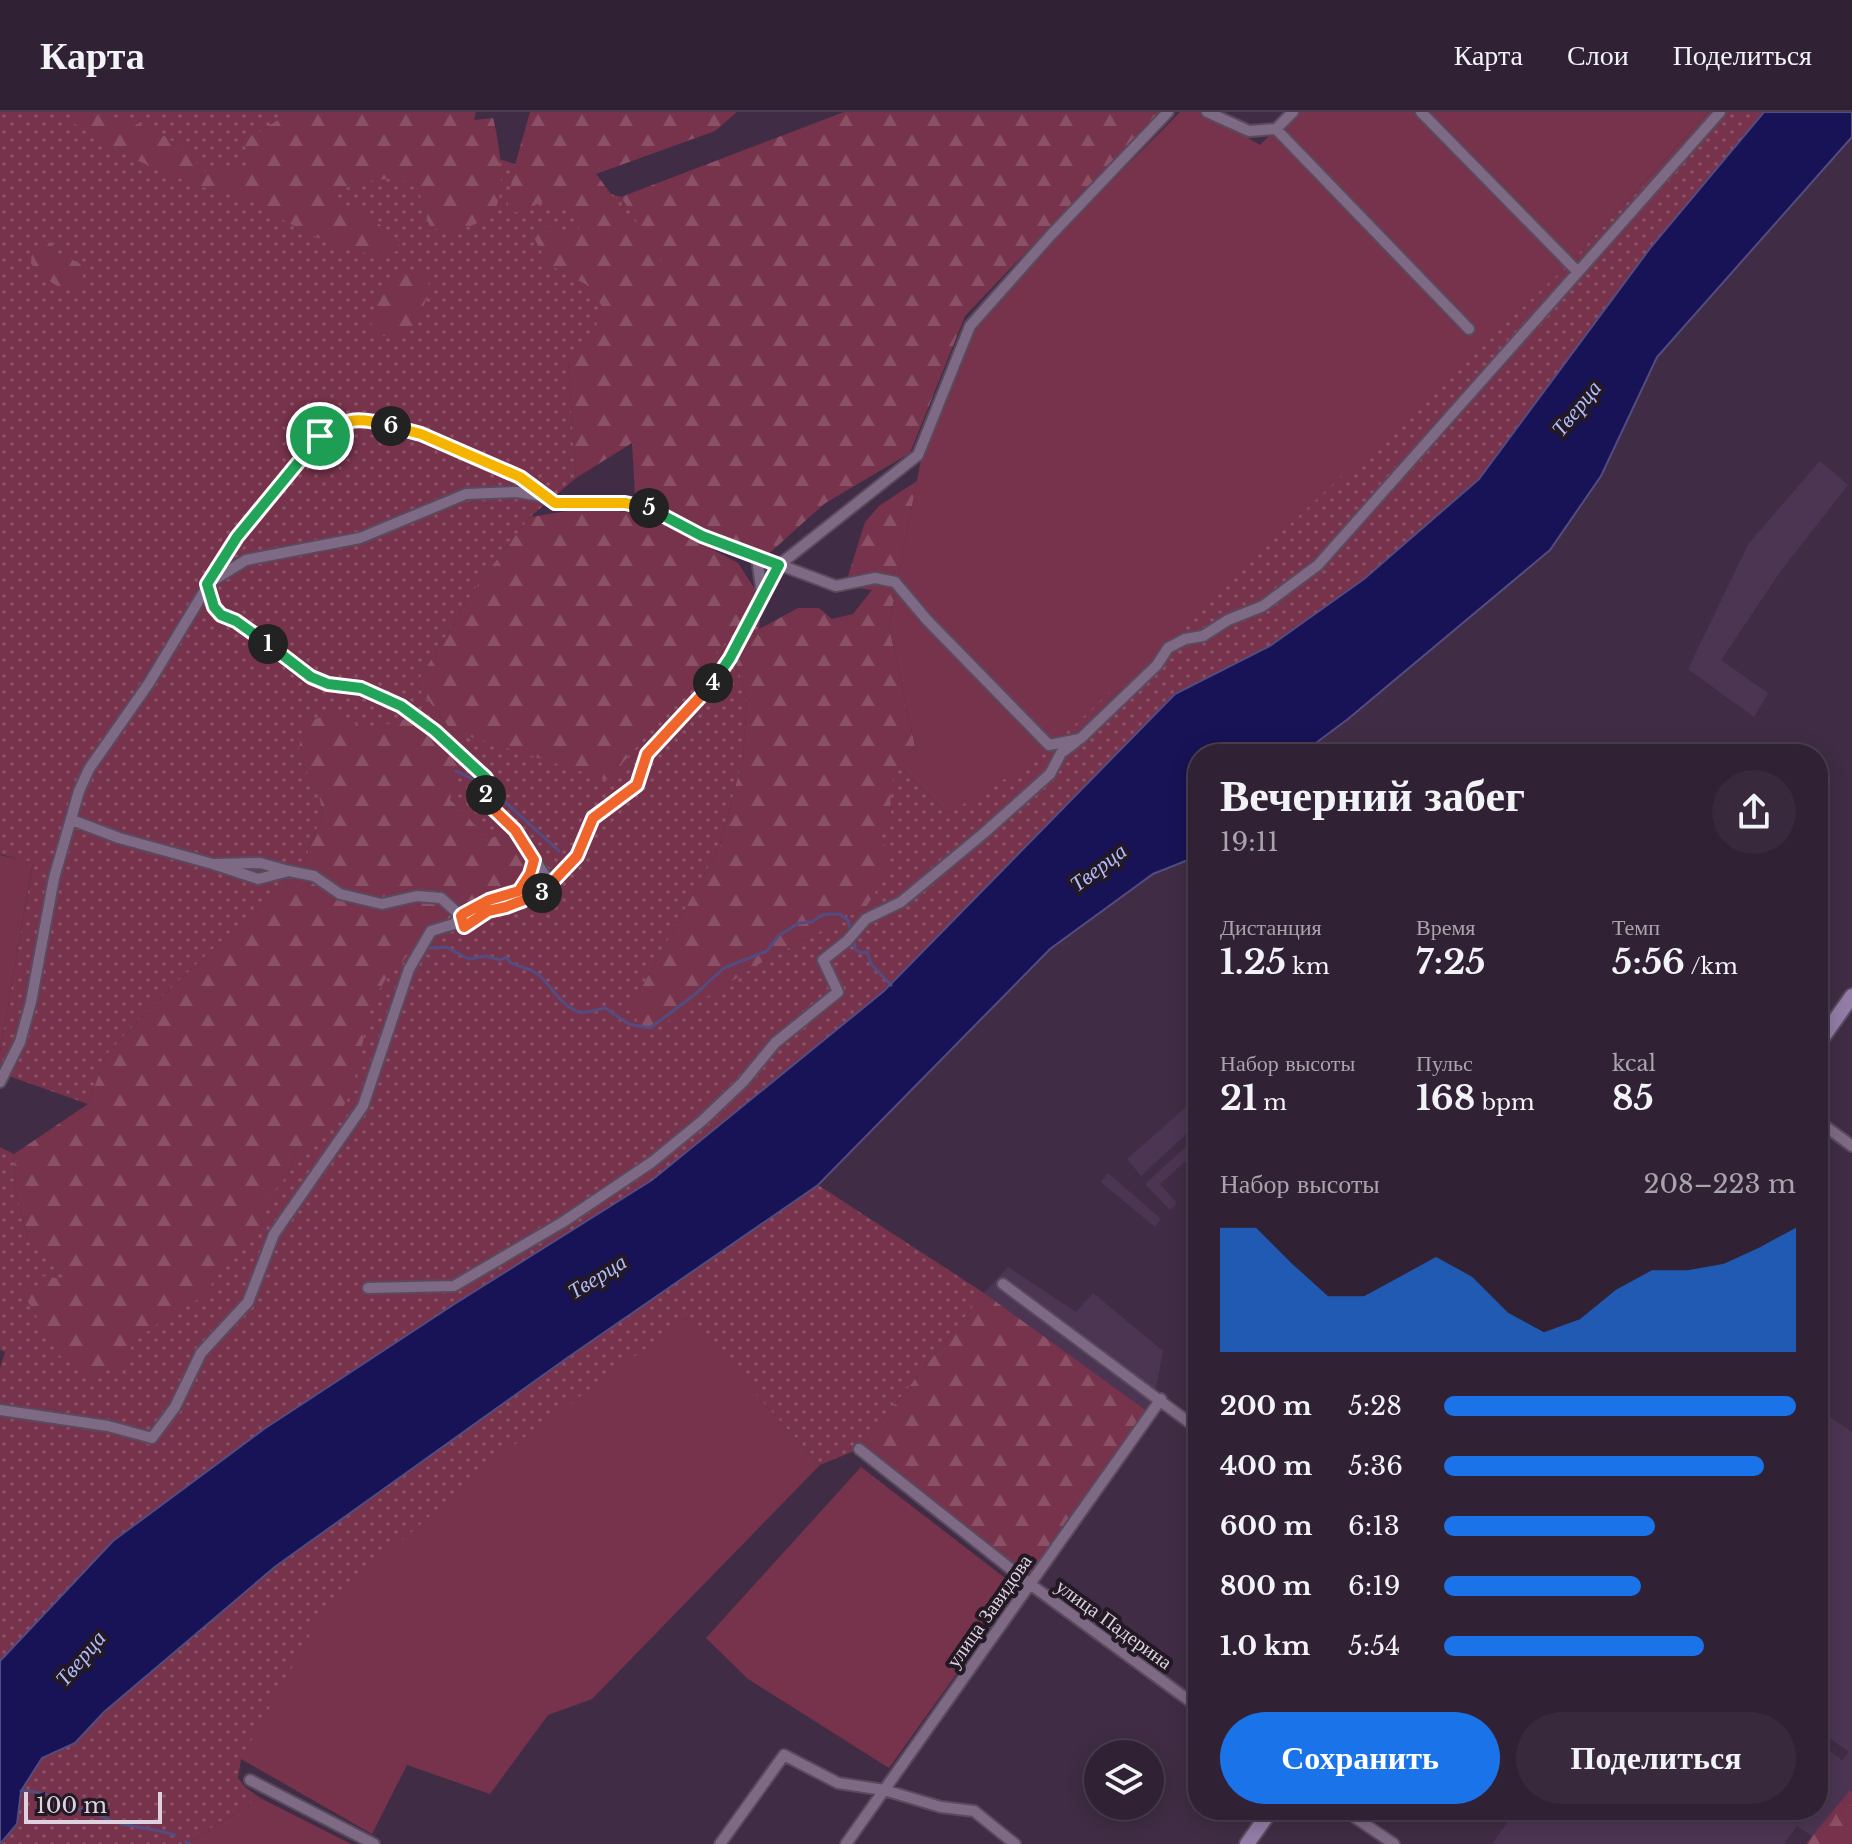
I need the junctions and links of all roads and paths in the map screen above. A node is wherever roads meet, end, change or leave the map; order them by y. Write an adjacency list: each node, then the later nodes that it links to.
1 (1168, 112): 11 (street)
2 (1207, 112): 6 (street)
3 (1293, 112): 6 (street)
4 (1421, 112): 7 (street)
5 (1720, 112): 7 (street)
6 (1276, 129): 8 (street)
7 (1578, 272): 14 (street)
8 (1469, 329)
9 (543, 496): 10 (street); 12 (street); 12 (street)
10 (757, 558): 11 (street); 13 (street)
11 (779, 565): 13 (street); 14 (street)
12 (207, 584): 15 (street); 16 (street)
13 (762, 594): 19 (street)
14 (1080, 739): 27 (street)
15 (72, 820): 17 (street); 23 (street)
16 (534, 860): 19 (street); 20 (street)
17 (213, 864): 18 (street); 18 (street)
18 (289, 871): 20 (street)
19 (550, 883): 20 (street)
20 (461, 916): 29 (street)
21 (1852, 996): 22 (main road)
22 (1828, 1030)
23 (0, 1082)
24 (1828, 1128): 25 (street)
25 (1852, 1146)
26 (1003, 1284): 28 (street)
27 (368, 1288)
28 (1161, 1399): 30 (street); 32 (street, улица Завидова)
29 (0, 1410)
30 (1188, 1421)
31 (859, 1449): 32 (street, улица Падерина)
32 (1030, 1584): 33 (street, улица Падерина); 35 (street, улица Завидова)
33 (1188, 1700)
34 (250, 1780): 38 (street)
35 (884, 1790): 39 (street); 40 (street, улица Завидова); 41 (street)
36 (1264, 1820): 42 (main road)
37 (1359, 1820): 43 (street)
38 (374, 1844)
39 (720, 1844)
40 (846, 1844)
41 (1015, 1844)
42 (1247, 1844)
43 (1394, 1844)

